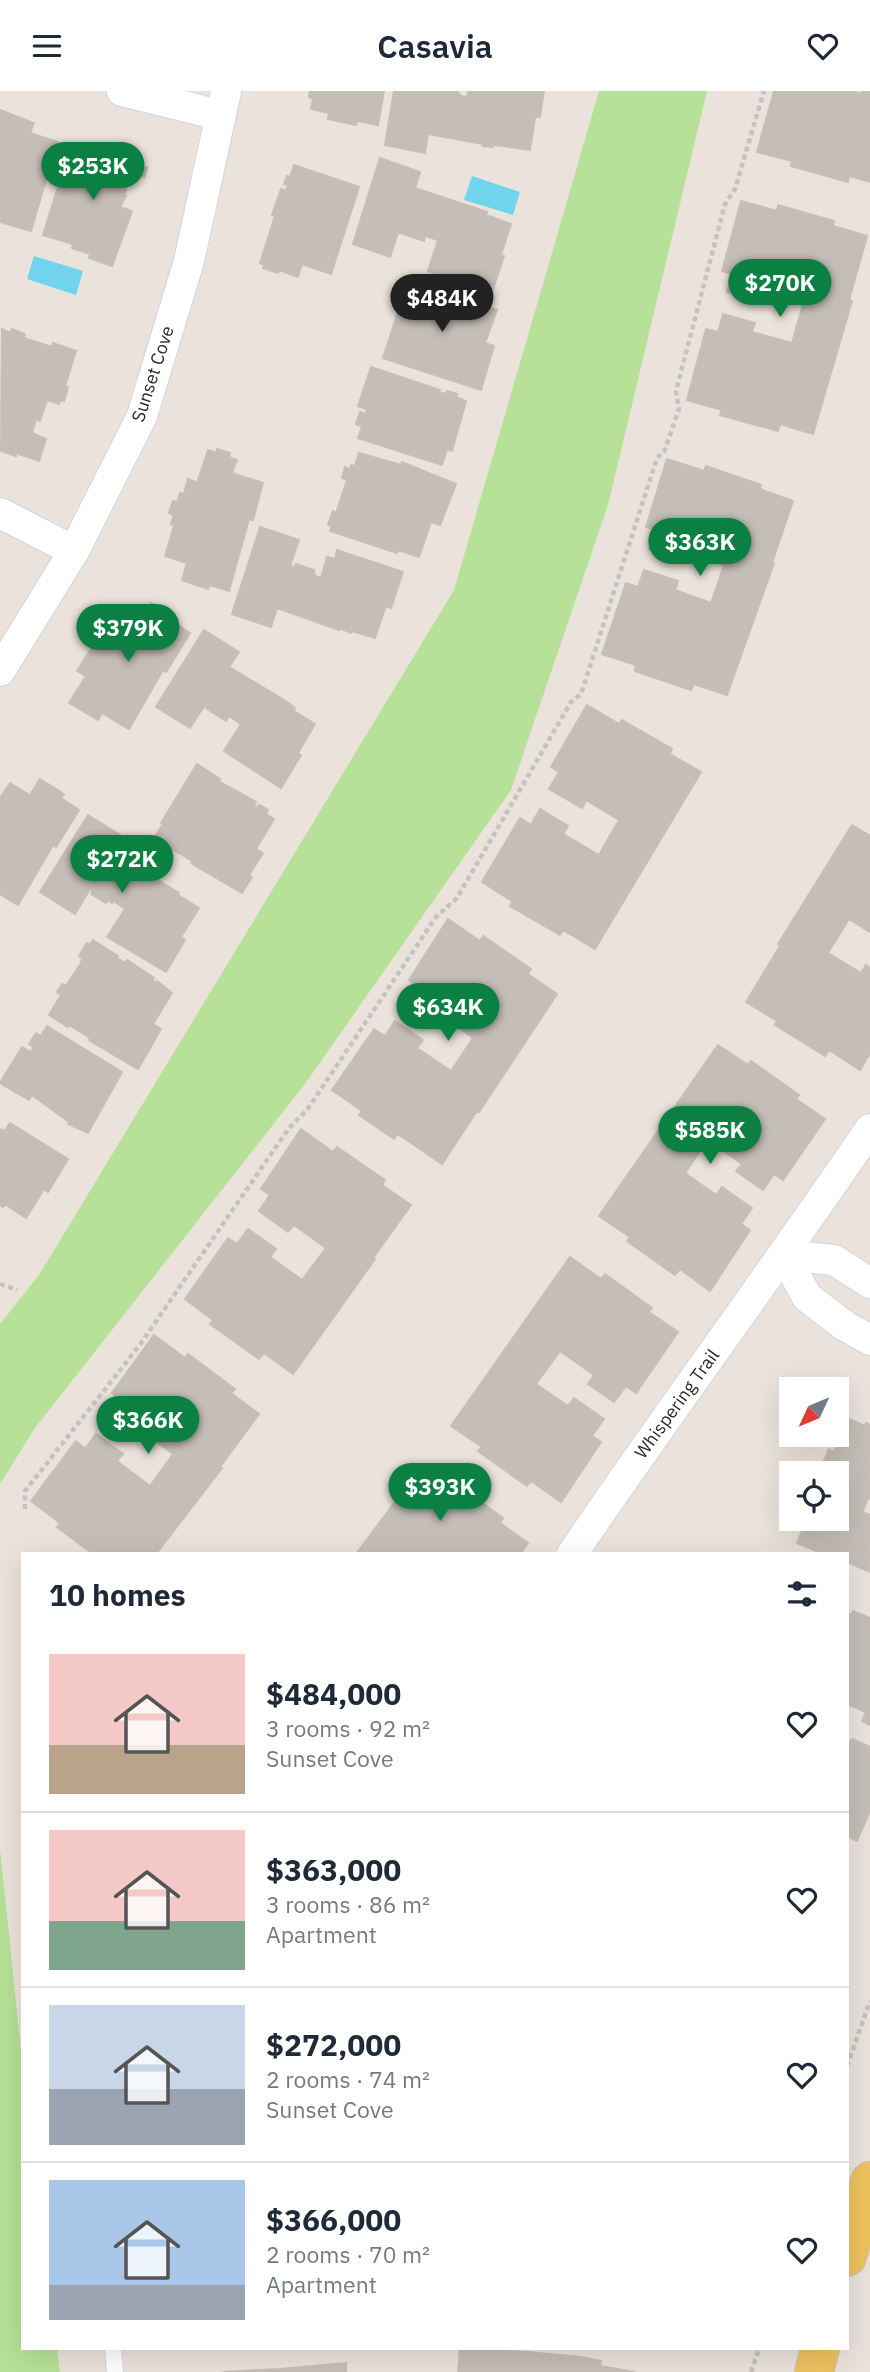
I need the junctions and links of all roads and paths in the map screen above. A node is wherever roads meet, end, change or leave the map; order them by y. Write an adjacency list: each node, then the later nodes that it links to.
1 (122, 91): 3 (street)
2 (764, 91): 13 (path)
3 (222, 103): 5 (street, Sunset Cove)
4 (0, 513): 5 (street)
5 (74, 551): 6 (street, Sunset Cove)
6 (0, 671)
7 (870, 1129): 8 (street, Whispering Trail)
8 (785, 1255): 9 (street); 12 (street); 14 (street, Whispering Trail)
9 (870, 1283)
10 (0, 1285): 11 (path)
11 (18, 1290)
12 (870, 1340)
13 (25, 1509)
14 (573, 1552)
15 (870, 2001): 16 (path)
16 (849, 2060)
17 (870, 2181): 18 (main road)
18 (849, 2250)
19 (113, 2350): 22 (lane)
20 (759, 2350): 23 (path)
21 (820, 2350): 24 (main road)
22 (115, 2372)
23 (751, 2372)
24 (814, 2372)

